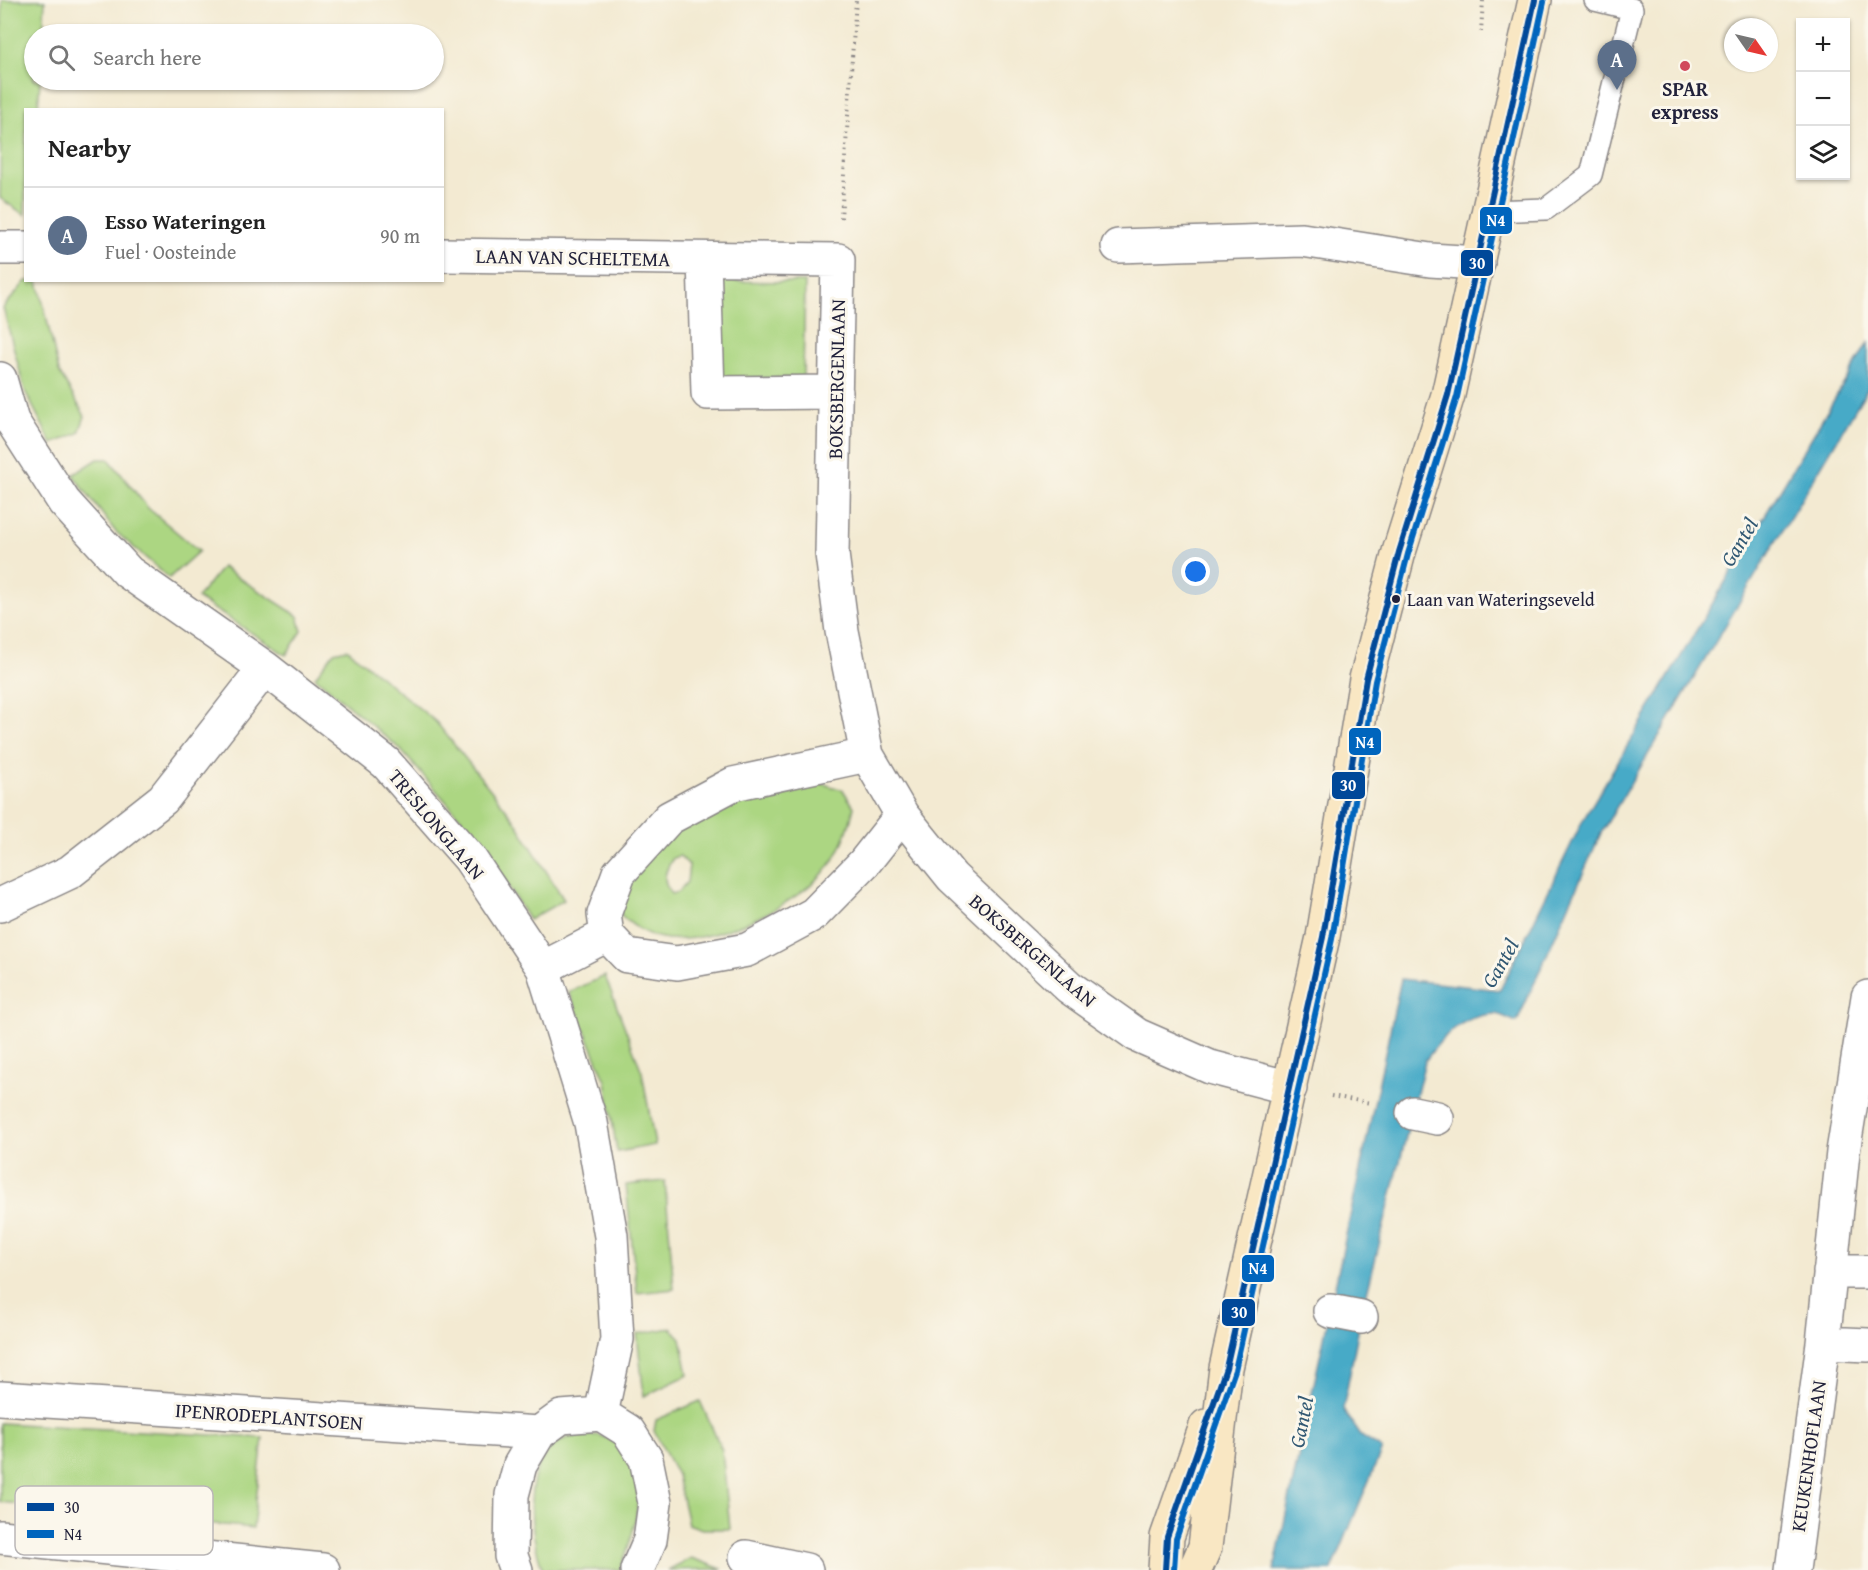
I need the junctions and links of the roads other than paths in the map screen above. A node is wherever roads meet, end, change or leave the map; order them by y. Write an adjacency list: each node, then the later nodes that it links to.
1 (1535, 0): 3 (street)
2 (1595, 0): 3 (lane)
3 (1490, 211): 10 (street)
4 (1118, 246): 10 (street)
5 (0, 248): 6 (street)
6 (24, 248)
7 (444, 255): 8 (street, LAAN VAN SCHELTEMA)
8 (704, 259): 9 (street, LAAN VAN SCHELTEMA); 12 (street)
9 (838, 260): 12 (street, BOKSBERGENLAAN)
10 (1478, 263): 21 (street)
11 (0, 379): 13 (street, TRESLONGLAAN)
12 (836, 392): 15 (street, BOKSBERGENLAAN)
13 (6, 424): 14 (street, TRESLONGLAAN)
14 (265, 668): 17 (street); 19 (street, TRESLONGLAAN)
15 (867, 755): 16 (street, BOKSBERGENLAAN); 18 (street)
16 (902, 815): 18 (street); 21 (street, BOKSBERGENLAAN)
17 (0, 905)
18 (607, 935): 19 (street)
19 (543, 968): 28 (street, TRESLONGLAAN)
20 (1868, 997): 22 (street, KEUKENHOFLAAN)
21 (1290, 1088): 26 (street)
22 (1830, 1272): 23 (street); 24 (street, KEUKENHOFLAAN)
23 (1868, 1272)
24 (1823, 1343): 25 (street); 40 (street, KEUKENHOFLAAN)
25 (1868, 1345)
26 (1227, 1368): 38 (street); 39 (street)
27 (0, 1398): 29 (street, IPENRODEPLANTSOEN)
28 (601, 1414): 29 (street); 36 (street)
29 (539, 1433): 35 (street)
30 (0, 1537): 31 (street)
31 (15, 1539)
32 (176, 1555): 34 (street)
33 (746, 1557): 37 (street)
34 (323, 1570)
35 (516, 1570)
36 (637, 1570)
37 (806, 1570)
38 (1165, 1570)
39 (1195, 1570)
40 (1793, 1570)

